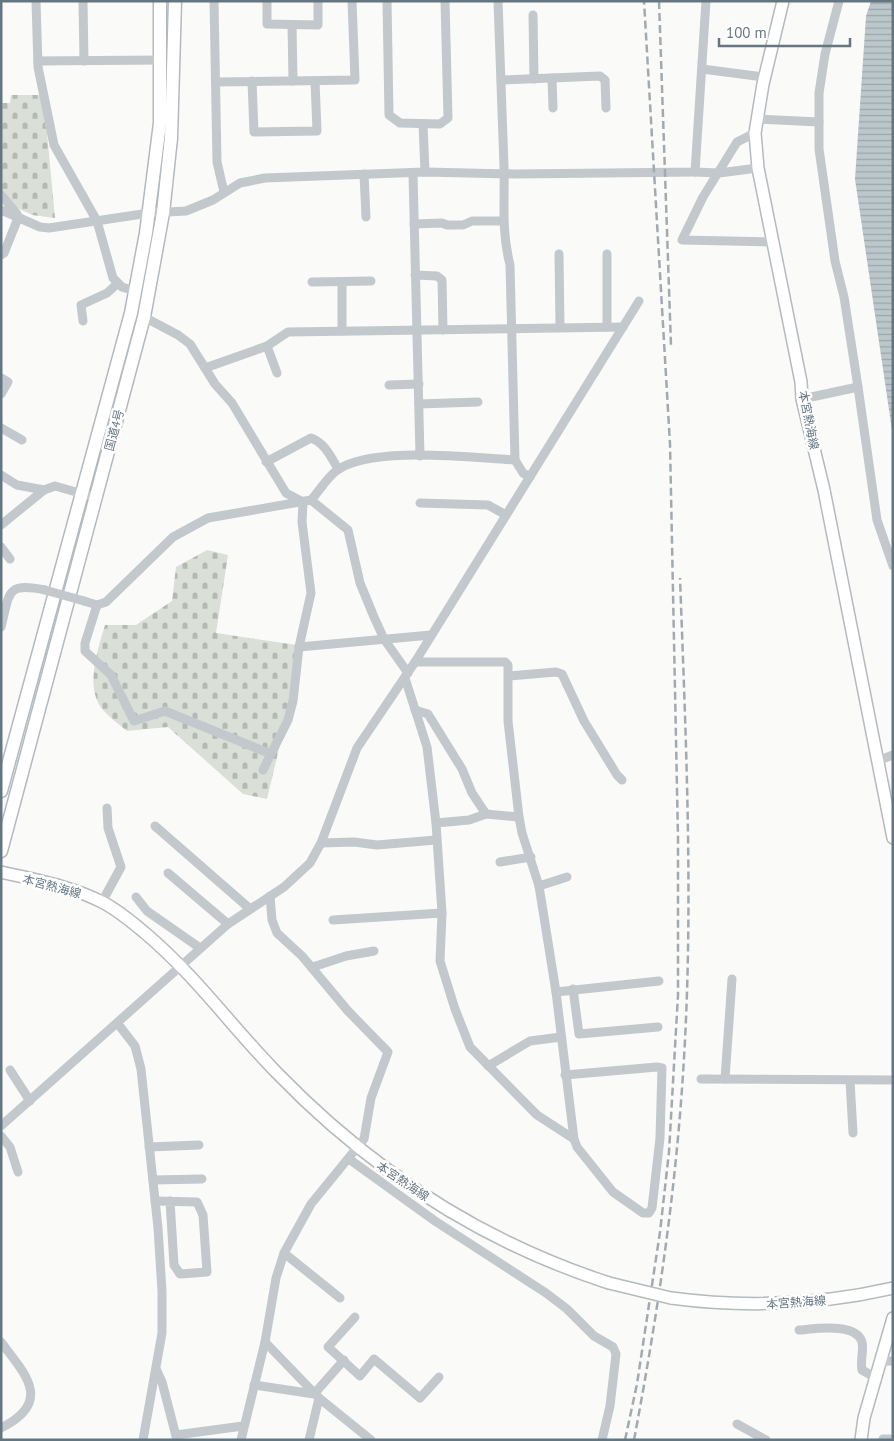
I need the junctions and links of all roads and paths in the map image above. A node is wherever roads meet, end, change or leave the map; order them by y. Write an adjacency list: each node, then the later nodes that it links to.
1 (36, 1): 18 (street)
2 (83, 1): 19 (street)
3 (160, 1): 17 (highway, 国道4号)
4 (175, 1): 46 (highway, 国道4号)
5 (214, 1): 28 (street)
6 (266, 1): 16 (street)
7 (318, 1): 16 (street)
8 (352, 1): 24 (street)
9 (386, 1): 33 (street)
10 (445, 1): 33 (street)
11 (498, 1): 25 (street)
12 (706, 1): 20 (street)
13 (783, 1): 21 (main road, 本宮熱海線)
14 (839, 1): 32 (street)
15 (533, 15): 23 (street)
16 (292, 25): 27 (street)
17 (161, 60): 19 (street); 45 (highway, 国道4号)
18 (38, 61): 19 (street); 49 (street)
19 (84, 61)
20 (702, 69): 21 (street); 37 (street)
21 (764, 77): 31 (main road, 本宮熱海線)
22 (552, 78): 23 (street); 29 (street); 30 (street)
23 (534, 79): 25 (street)
24 (315, 80): 26 (street); 27 (street)
25 (501, 80): 39 (street)
26 (252, 81): 27 (street); 28 (street)
27 (293, 81)
28 (217, 82): 42 (street)
29 (553, 108)
30 (606, 108)
31 (758, 119): 32 (street); 34 (main road, 本宮熱海線)
32 (819, 122): 78 (street)
33 (424, 124): 36 (street)
34 (755, 133): 35 (main road, 本宮熱海線); 40 (street)
35 (758, 168): 40 (street); 52 (main road, 本宮熱海線)
36 (425, 172): 38 (street); 39 (street)
37 (695, 172): 39 (street); 40 (street)
38 (413, 173): 41 (street); 51 (street)
39 (504, 173): 50 (street)
40 (719, 173): 52 (street)
41 (364, 174): 42 (street); 47 (street)
42 (224, 192): 46 (street)
43 (1, 195): 48 (street)
44 (1, 210): 48 (street)
45 (149, 213): 46 (street); 49 (street); 61 (highway, 国道4号)
46 (163, 213): 63 (highway, 国道4号)
47 (366, 217)
48 (18, 218): 49 (street); 55 (street)
49 (97, 221): 60 (street)
50 (503, 221): 51 (street); 69 (street)
51 (414, 224): 56 (street)
52 (771, 242): 80 (main road, 本宮熱海線)
53 (559, 254): 65 (street)
54 (607, 254): 66 (street)
55 (1, 255)
56 (415, 276): 68 (street); 70 (street)
57 (371, 281): 59 (street)
58 (312, 282): 59 (street)
59 (342, 282): 71 (street)
60 (117, 284): 61 (street); 64 (street)
61 (135, 290): 92 (highway, 国道4号)
62 (639, 301): 67 (street)
63 (144, 317): 73 (street); 93 (highway, 国道4号)
64 (83, 321)
65 (560, 327): 66 (street); 69 (street)
66 (607, 327): 67 (street)
67 (623, 327): 90 (street)
68 (418, 329): 70 (street); 71 (street); 76 (street)
69 (510, 329): 70 (street); 86 (street)
70 (443, 330)
71 (342, 331): 72 (street)
72 (267, 346): 73 (street); 74 (street)
73 (205, 368): 87 (street)
74 (277, 373)
75 (1, 378): 79 (street)
76 (419, 384): 77 (street); 82 (street)
77 (389, 385)
78 (858, 387): 80 (street); 100 (street)
79 (1, 394)
80 (802, 399): 112 (main road, 本宮熱海線)
81 (478, 402): 82 (street)
82 (419, 404): 85 (street)
83 (1, 428): 84 (street)
84 (22, 440)
85 (420, 456): 86 (street); 88 (street)
86 (515, 460): 90 (street)
87 (266, 462): 88 (street); 94 (street)
88 (338, 469): 94 (street)
89 (1, 475): 91 (street)
90 (530, 477): 96 (street)
91 (44, 490): 92 (street); 97 (street)
92 (82, 495): 93 (street); 115 (highway, 国道4号)
93 (97, 498): 124 (highway, 国道4号)
94 (307, 501): 101 (street); 104 (street); 105 (street)
95 (420, 503): 96 (street)
96 (506, 515): 103 (street)
97 (1, 525)
98 (1, 547): 99 (street)
99 (10, 559)
100 (893, 566)
101 (97, 605): 102 (street, bridge); 110 (street)
102 (1, 627)
103 (431, 635): 104 (street); 106 (street)
104 (384, 639): 105 (street); 107 (street)
105 (299, 647): 110 (street)
106 (415, 662): 107 (street); 108 (street)
107 (406, 675): 109 (street); 123 (street)
108 (509, 676): 114 (street); 118 (street)
109 (415, 710): 117 (street); 119 (street)
110 (271, 754): 113 (street)
111 (893, 755): 112 (street)
112 (877, 761): 121 (main road, 本宮熱海線)
113 (263, 770)
114 (622, 780)
115 (1, 792)
116 (107, 808): 133 (street)
117 (486, 814): 118 (street); 119 (street)
118 (519, 817): 125 (street)
119 (436, 823): 122 (street)
120 (155, 826): 134 (street)
121 (893, 838)
122 (436, 840): 123 (street); 135 (street)
123 (321, 843): 131 (street)
124 (1, 851)
125 (531, 857): 126 (street); 130 (street)
126 (500, 862)
127 (1, 872): 133 (main road, 本宮熱海線)
128 (168, 873): 137 (street)
129 (567, 877): 130 (street)
130 (539, 886): 145 (street)
131 (270, 896): 134 (street); 141 (street)
132 (136, 897): 138 (street)
133 (102, 902): 140 (main road, 本宮熱海線)
134 (249, 908): 137 (street)
135 (442, 913): 136 (street); 149 (street)
136 (332, 920)
137 (228, 924): 138 (street)
138 (200, 948): 140 (street)
139 (374, 951): 141 (street)
140 (182, 965): 146 (street); 163 (main road, 本宮熱海線)
141 (313, 967): 163 (street)
142 (732, 979): 153 (street)
143 (659, 981): 144 (street)
144 (574, 989): 145 (street); 147 (street)
145 (556, 992): 148 (street)
146 (118, 1024): 156 (street); 162 (street)
147 (658, 1027)
148 (561, 1038): 149 (street); 151 (street)
149 (488, 1066): 160 (street)
150 (10, 1070): 156 (street)
151 (565, 1075): 160 (street); 160 (street)
152 (701, 1079): 153 (street)
153 (725, 1079): 155 (street)
154 (893, 1080): 155 (street)
155 (850, 1081): 158 (street)
156 (30, 1101): 157 (street)
157 (1, 1126)
158 (853, 1132)
159 (1, 1136): 165 (street)
160 (574, 1139)
161 (199, 1144): 162 (street)
162 (149, 1147): 167 (street)
163 (358, 1148): 164 (street); 171 (main road, 本宮熱海線, bridge)
164 (349, 1159): 170 (street); 196 (street)
165 (18, 1172)
166 (202, 1179): 167 (street)
167 (153, 1180): 168 (street)
168 (155, 1201): 169 (street); 181 (street)
169 (170, 1201): 169 (street)
170 (284, 1253): 172 (street); 177 (street)
171 (893, 1288)
172 (340, 1298)
173 (355, 1317): 178 (street)
174 (893, 1318): 179 (main road)
175 (799, 1330): 183 (street)
176 (1, 1342): 188 (street)
177 (265, 1342): 184 (street); 185 (street)
178 (344, 1360): 182 (street); 185 (street)
179 (881, 1361): 180 (street); 183 (main road)
180 (893, 1361)
181 (156, 1369): 189 (street); 192 (street)
182 (439, 1377)
183 (876, 1378): 198 (main road)
184 (254, 1385): 185 (street); 187 (street)
185 (316, 1396): 194 (street); 195 (street)
186 (737, 1424): 197 (street)
187 (243, 1426): 189 (street); 193 (street)
188 (1, 1428)
189 (177, 1438)
190 (883, 1439): 191 (street)
191 (893, 1439)
192 (143, 1440)
193 (240, 1440)
194 (309, 1440)
195 (370, 1440)
196 (602, 1440)
197 (766, 1440)
198 (861, 1440)

